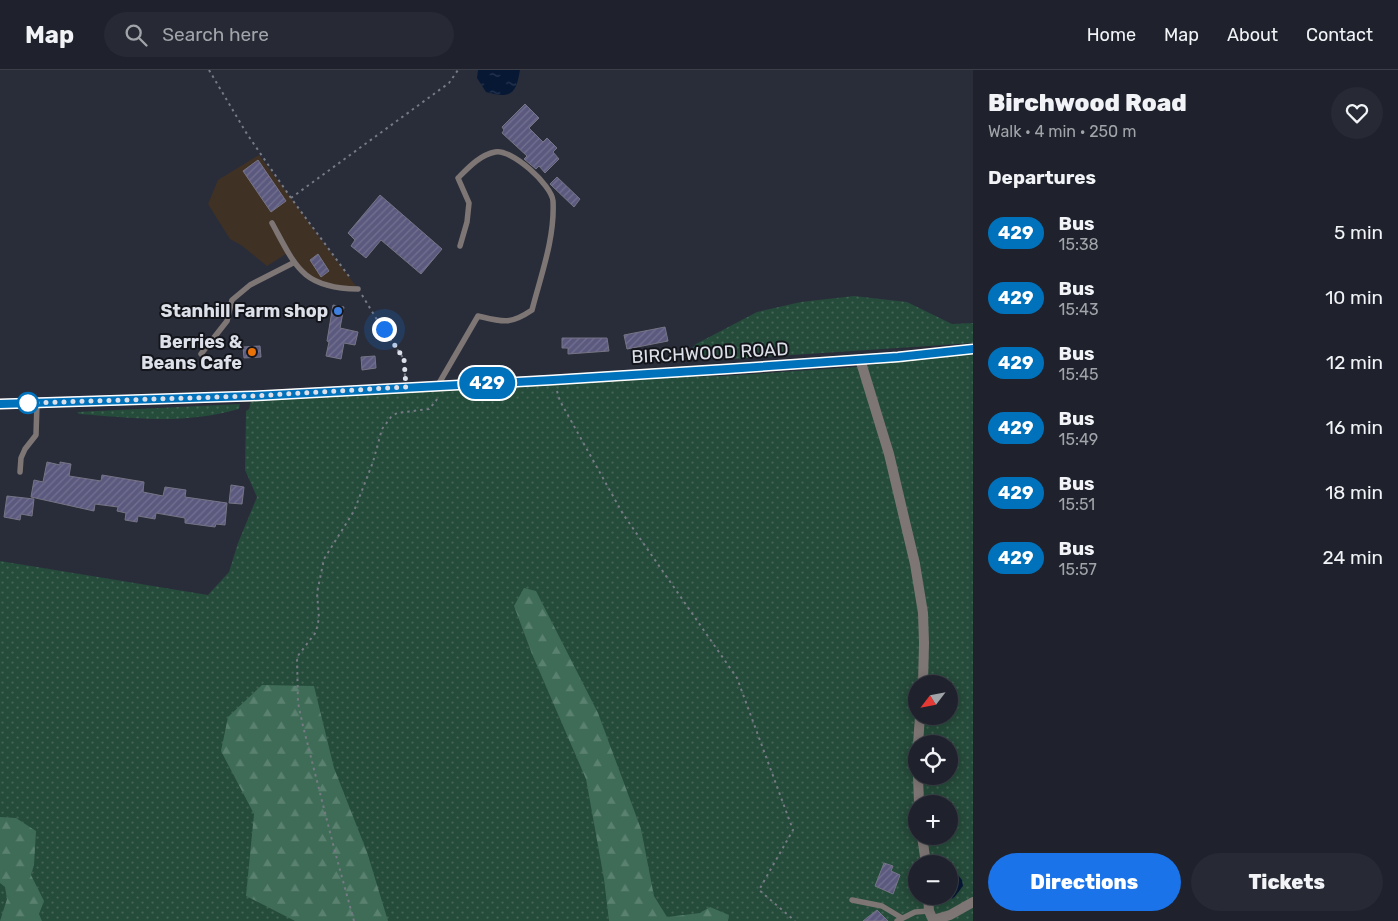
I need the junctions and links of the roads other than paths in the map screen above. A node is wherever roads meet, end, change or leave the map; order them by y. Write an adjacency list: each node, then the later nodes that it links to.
1 (272, 223): 3 (lane)
2 (460, 246): 8 (lane)
3 (294, 263): 4 (lane); 6 (lane)
4 (358, 289)
5 (973, 349): 7 (street, BIRCHWOOD ROAD)
6 (201, 354)
7 (860, 360): 8 (street, BIRCHWOOD ROAD); 12 (street)
8 (439, 389): 9 (street, BIRCHWOOD ROAD)
9 (37, 403): 10 (street, BIRCHWOOD ROAD); 11 (lane)
10 (0, 404)
11 (20, 472)
12 (923, 675)
13 (852, 900): 16 (lane)
14 (973, 902): 15 (street)
15 (932, 917): 16 (lane)
16 (900, 919)

